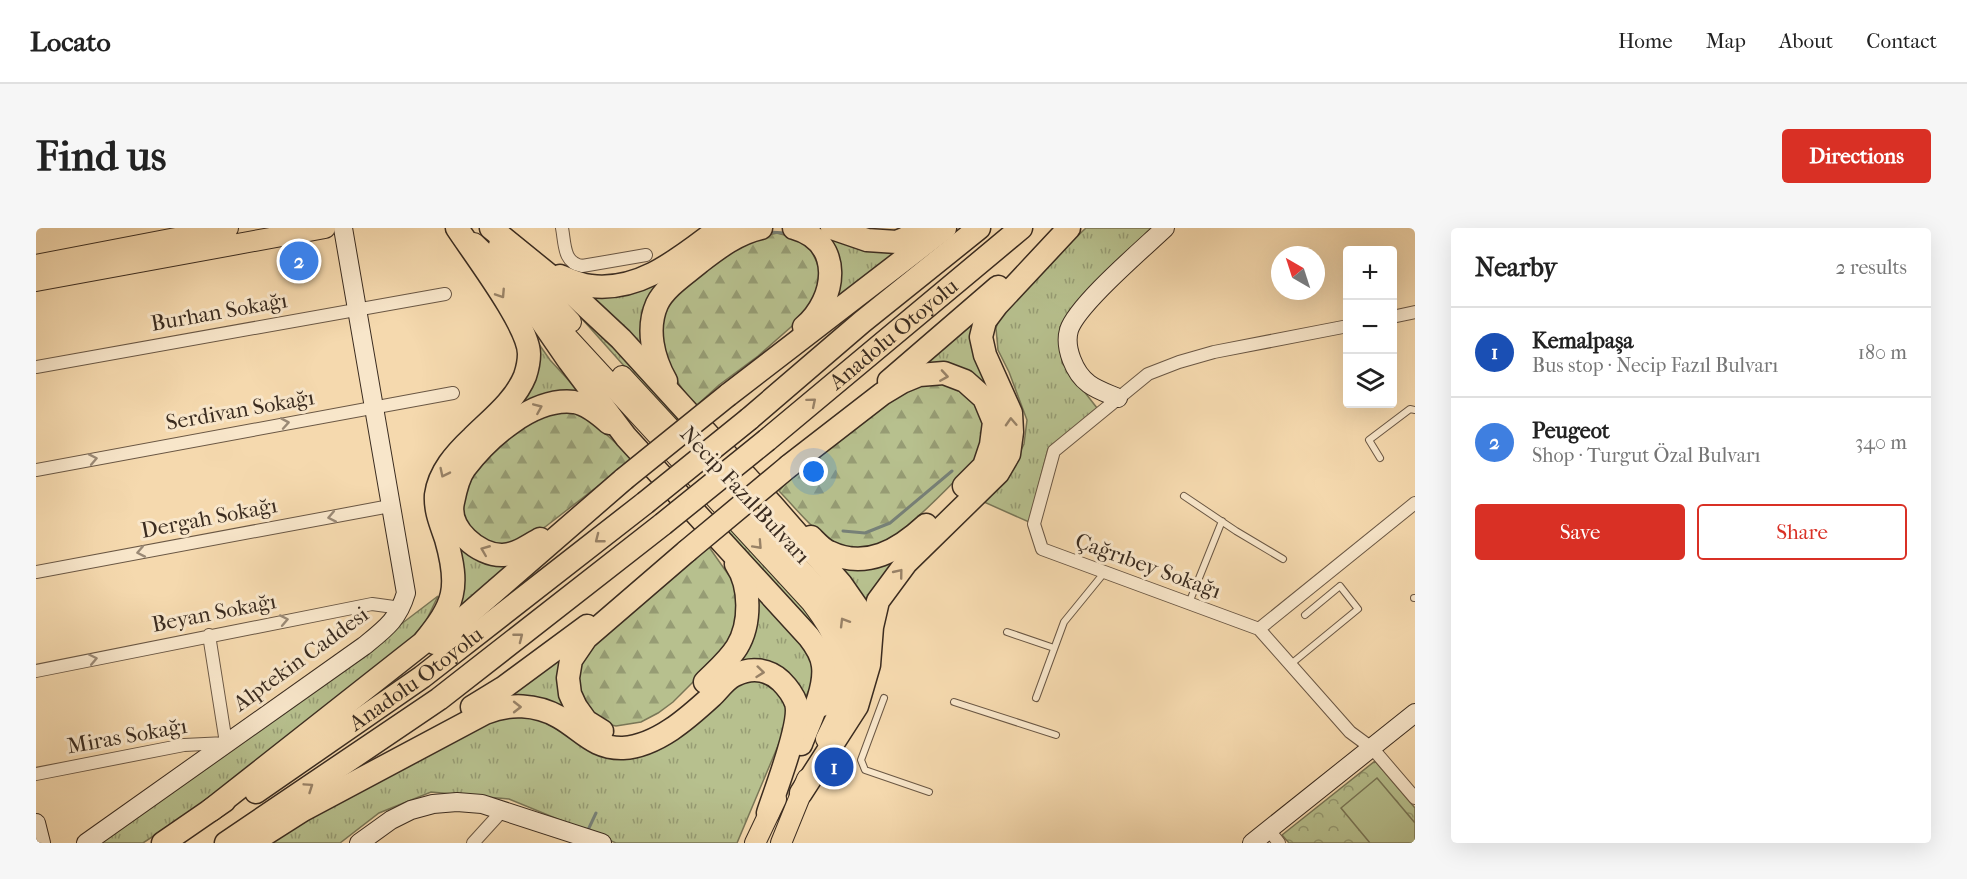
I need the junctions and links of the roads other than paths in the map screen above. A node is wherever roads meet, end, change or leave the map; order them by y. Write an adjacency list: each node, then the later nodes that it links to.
1 (228, 228): 20 (main road)
2 (325, 228): 21 (main road)
3 (343, 228): 24 (main road, Alptekin Caddesi)
4 (458, 228): 22 (main road, Necip Fazıl Bulvarı); 73 (highway, one-way to 73)
5 (482, 228): 69 (main road, Necip Fazıl Bulvarı, one-way to 5)
6 (562, 228): 19 (street)
7 (720, 228): 18 (highway)
8 (761, 228): 32 (highway)
9 (794, 228): 30 (highway)
10 (832, 228): 11 (highway)
11 (928, 228)
12 (945, 228): 30 (highway)
13 (979, 228): 81 (highway, Anadolu Otoyolu, one-way to 81, bridge)
14 (1021, 228): 82 (highway, Anadolu Otoyolu, one-way to 14, bridge)
15 (1064, 228): 37 (highway)
16 (1069, 228): 62 (highway, one-way to 16)
17 (1165, 228): 31 (main road)
18 (499, 234): 32 (highway)
19 (646, 255)
20 (36, 265)
21 (36, 281)
22 (514, 281): 35 (highway); 69 (main road, Necip Fazıl Bulvarı, one-way to 69)
23 (445, 294): 24 (street, Burhan Sokağı)
24 (357, 308): 28 (street, Burhan Sokağı); 33 (main road, Alptekin Caddesi)
25 (1415, 312): 26 (street)
26 (1397, 316)
27 (1343, 327): 31 (street)
28 (36, 367)
29 (453, 393): 33 (street, Serdivan Sokağı)
30 (728, 395): 39 (highway, bridge)
31 (1118, 398): 49 (street, Çağrıbey Sokağı)
32 (680, 405): 42 (highway)
33 (373, 407): 38 (street, Serdivan Sokağı, one-way to 33); 43 (main road, Alptekin Caddesi)
34 (1415, 410): 36 (lane)
35 (626, 437): 39 (highway, one-way to 35); 45 (highway)
36 (1380, 458)
37 (789, 466): 42 (highway, one-way to 42); 46 (highway, bridge)
38 (36, 470)
39 (624, 479): 73 (highway)
40 (1184, 496): 44 (lane)
41 (1415, 503): 53 (street)
42 (772, 505): 62 (highway)
43 (390, 506): 48 (street, Dergah Sokağı, one-way to 48); 51 (main road, Alptekin Caddesi)
44 (1222, 521): 47 (lane); 50 (lane)
45 (716, 535): 46 (highway); 69 (highway)
46 (687, 551): 71 (highway)
47 (1283, 559)
48 (36, 572)
49 (1104, 573): 50 (street, Çağrıbey Sokağı); 56 (lane)
50 (1189, 604): 53 (street, Çağrıbey Sokağı)
51 (401, 608): 55 (street, Beyan Sokağı, one-way to 51); 66 (main road, Alptekin Caddesi)
52 (1305, 615): 57 (lane)
53 (1259, 629): 57 (street, Çağrıbey Sokağı)
54 (1007, 632): 56 (lane)
55 (209, 635): 58 (street, Beyan Sokağı, one-way to 55); 66 (street)
56 (1054, 648): 60 (lane)
57 (1290, 665): 67 (street, Çağrıbey Sokağı)
58 (36, 670)
59 (884, 698): 70 (lane)
60 (1036, 698)
61 (954, 702): 65 (lane)
62 (857, 706): 69 (highway)
63 (1415, 713): 67 (main road)
64 (1415, 725): 67 (main road)
65 (1056, 735)
66 (226, 744): 68 (street, Miras Sokağı); 79 (main road, Alptekin Caddesi)
67 (1372, 748): 72 (street, Çağrıbey Sokağı); 77 (main road)
68 (36, 774)
69 (794, 786): 75 (main road, Necip Fazıl Bulvarı); 88 (main road, Necip Fazıl Bulvarı)
70 (929, 792)
71 (333, 794): 75 (highway, one-way to 75); 83 (highway)
72 (1415, 798)
73 (211, 810): 80 (highway)
74 (504, 810): 84 (main road); 85 (street); 86 (main road)
75 (768, 813): 87 (main road, Necip Fazıl Bulvarı)
76 (36, 823): 78 (main road)
77 (1274, 836): 89 (main road)
78 (40, 843)
79 (86, 843)
80 (163, 843)
81 (179, 843)
82 (226, 843)
83 (251, 843)
84 (359, 843)
85 (473, 843)
86 (602, 843)
87 (755, 843)
88 (781, 843)
89 (1252, 843)

